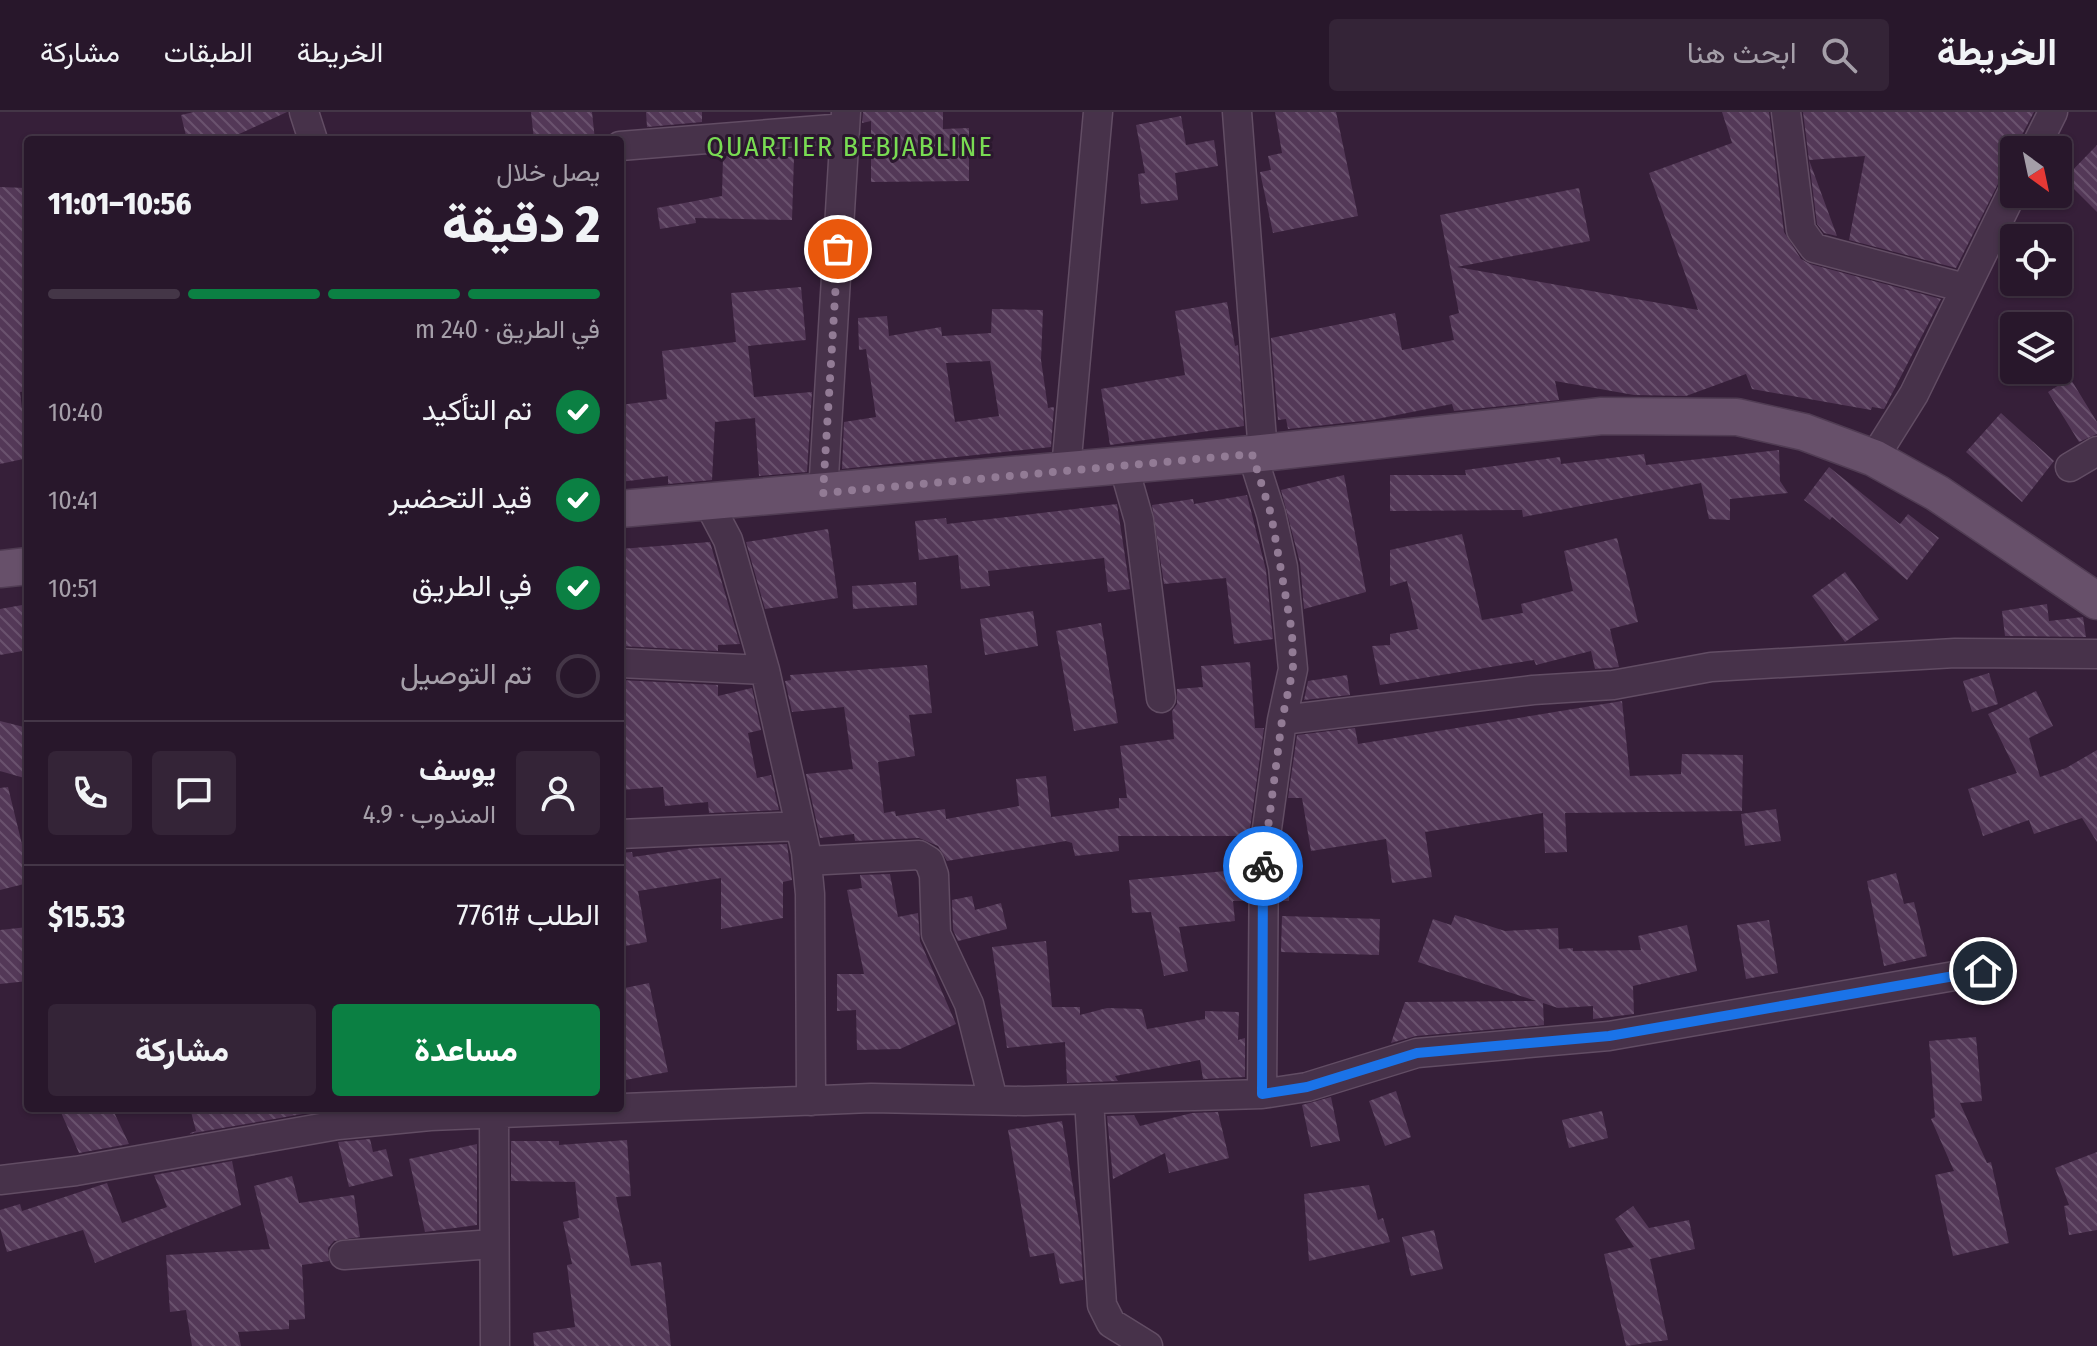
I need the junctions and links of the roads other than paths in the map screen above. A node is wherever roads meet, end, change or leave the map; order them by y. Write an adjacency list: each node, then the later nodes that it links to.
1 (304, 112): 7 (street)
2 (1098, 112): 17 (street)
3 (1237, 112): 13 (street)
4 (2053, 112): 8 (street)
5 (1789, 113): 11 (street)
6 (846, 120): 9 (street); 18 (street)
7 (312, 136)
8 (2041, 136)
9 (624, 146)
10 (2005, 208): 11 (street)
11 (1965, 288): 14 (street)
12 (2097, 451): 16 (street)
13 (1258, 454): 14 (main road); 15 (main road); 28 (street)
14 (1874, 458): 23 (main road)
15 (1123, 464): 17 (main road); 27 (street)
16 (2070, 467)
17 (1066, 469): 18 (main road)
18 (823, 493): 19 (main road)
19 (708, 502): 20 (main road); 26 (street)
20 (624, 509)
21 (24, 566): 22 (main road)
22 (0, 569)
23 (2097, 601)
24 (2097, 654): 28 (street)
25 (624, 663): 26 (street)
26 (765, 670): 29 (street)
27 (1161, 698)
28 (1282, 720): 33 (street)
29 (800, 826): 30 (street); 31 (street)
30 (624, 834)
31 (807, 861): 34 (street); 36 (street)
32 (1983, 971): 33 (street)
33 (1262, 1094): 35 (street)
34 (993, 1100): 35 (street); 36 (street)
35 (1089, 1100): 45 (street)
36 (811, 1101): 37 (street)
37 (624, 1107)
38 (525, 1112): 39 (street)
39 (494, 1114): 40 (street); 42 (street)
40 (336, 1117): 41 (street)
41 (0, 1180)
42 (493, 1244): 43 (street); 44 (street)
43 (344, 1255)
44 (495, 1346)
45 (1148, 1346)

